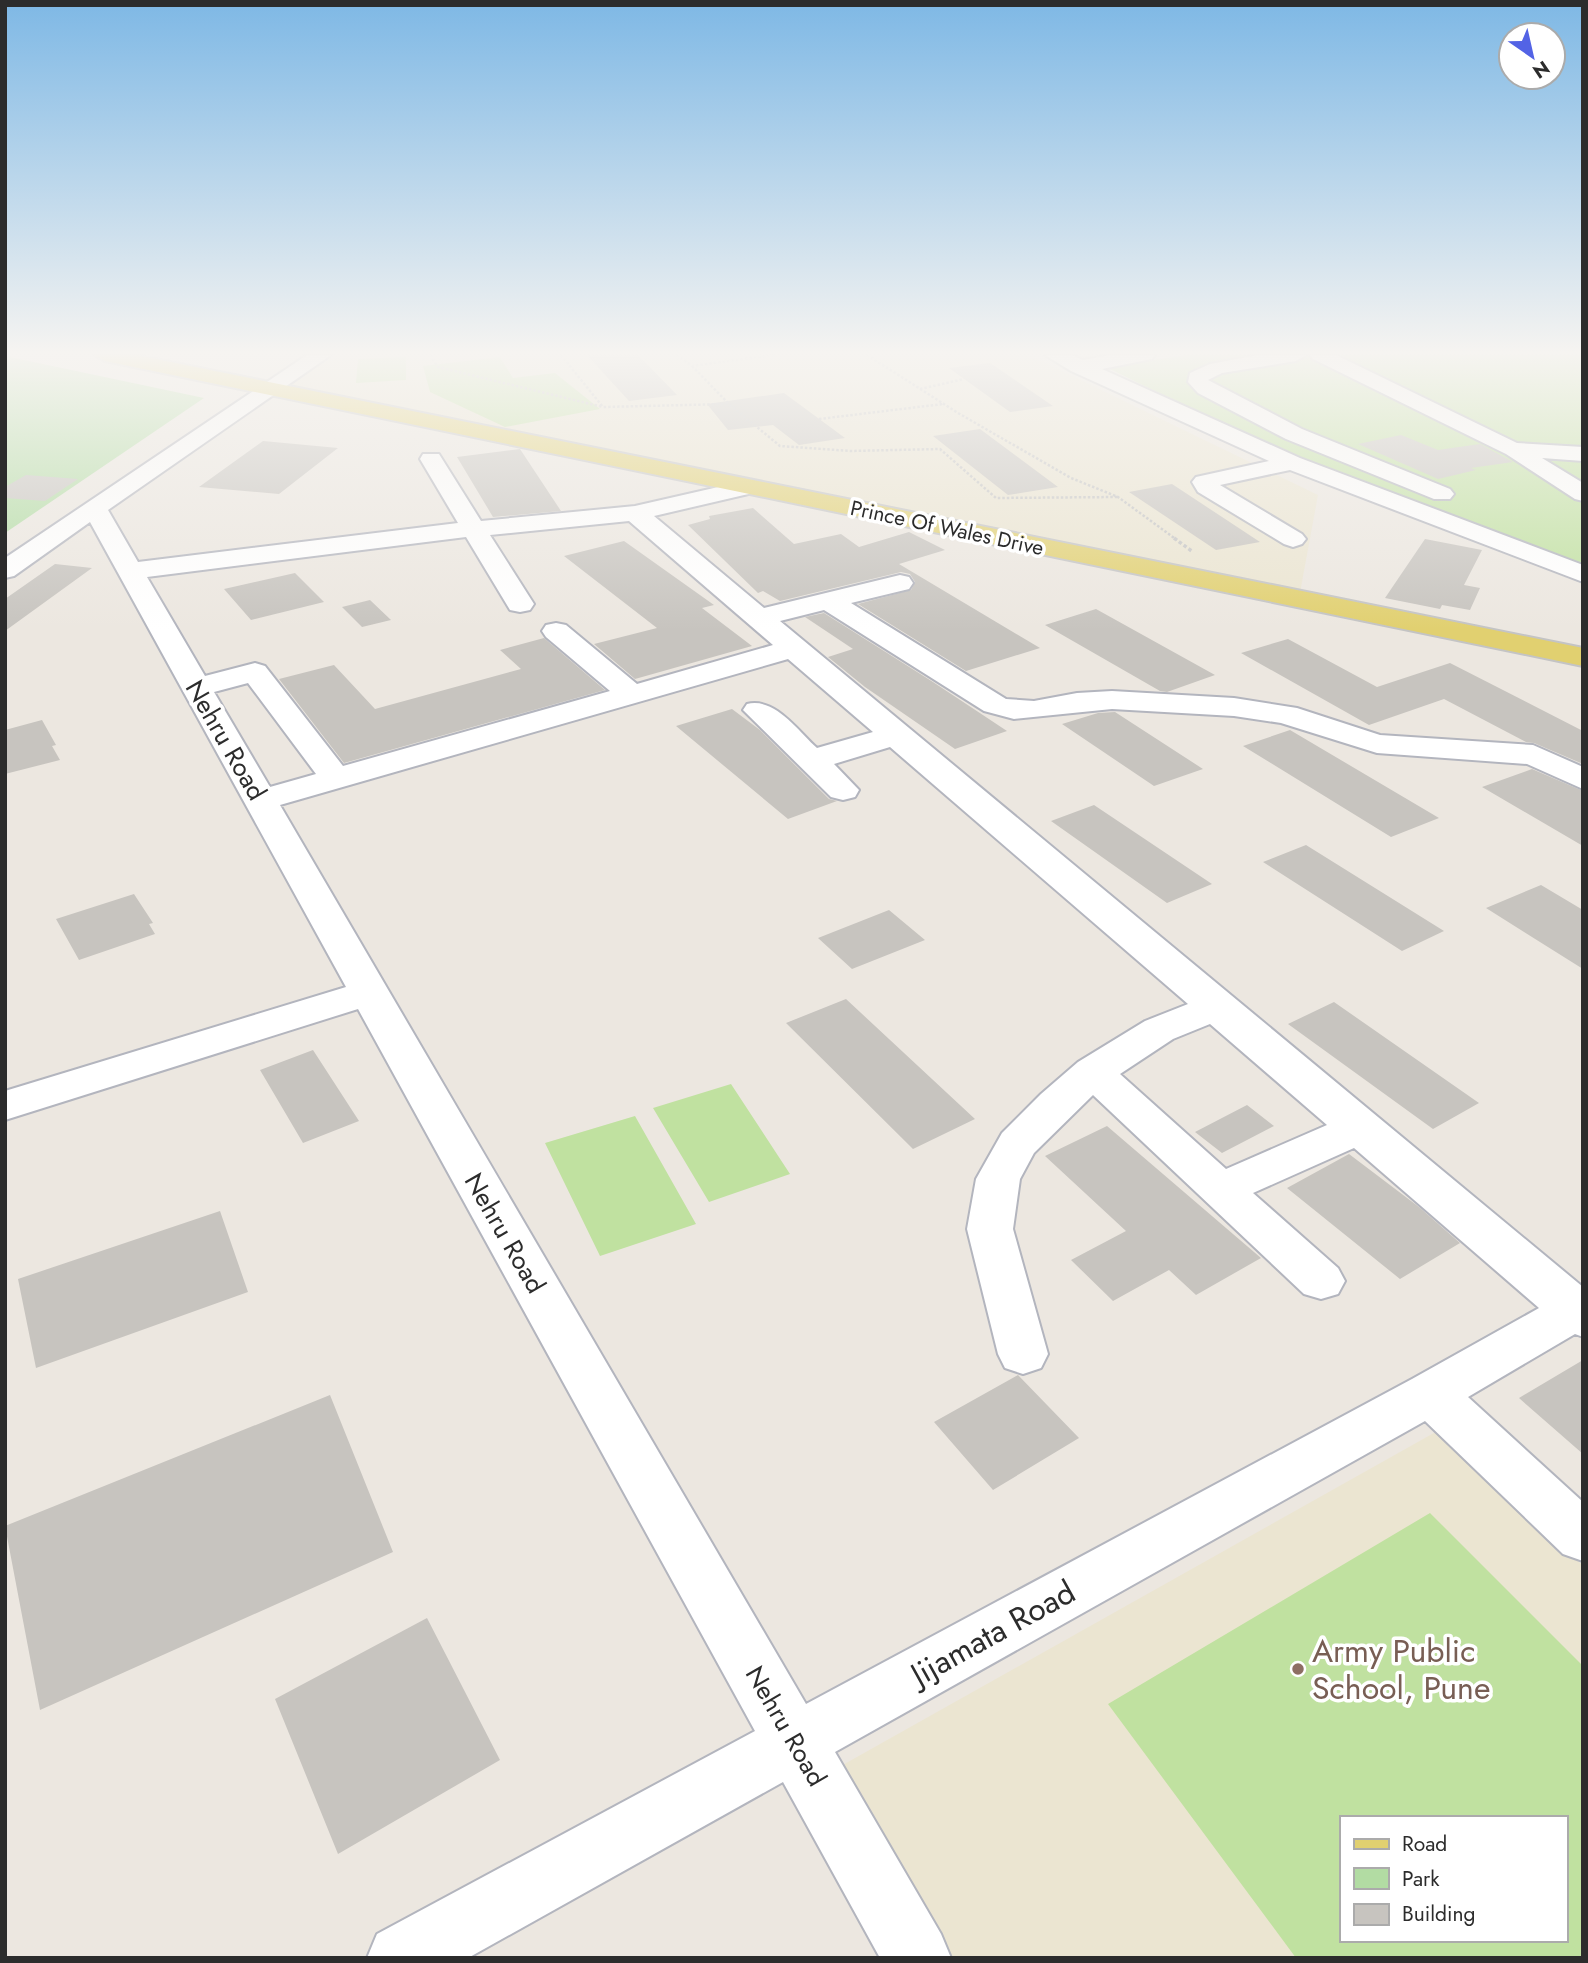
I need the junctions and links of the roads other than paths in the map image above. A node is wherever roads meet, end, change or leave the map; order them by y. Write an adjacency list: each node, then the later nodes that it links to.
1 (183, 447): 13 (street)
2 (550, 447): 10 (main road, Prince Of Wales Drive)
3 (1255, 447): 9 (street)
4 (1325, 447): 12 (street)
5 (1507, 447): 6 (street)
6 (1512, 449): 7 (street); 11 (street)
7 (1583, 454)
8 (431, 459): 15 (street)
9 (1292, 463): 17 (street); 21 (street)
10 (748, 487): 14 (street); 28 (main road, Prince Of Wales Drive)
11 (1583, 494)
12 (1457, 501)
13 (94, 508): 19 (street); 20 (street, Nehru Road)
14 (635, 513): 15 (street); 25 (street)
15 (476, 530): 20 (street); 24 (street)
16 (1533, 532): 18 (street)
17 (1293, 538)
18 (1583, 552)
19 (5, 570)
20 (129, 570): 29 (street, Nehru Road)
21 (1583, 575)
22 (900, 583): 23 (street)
23 (830, 602): 25 (street); 35 (street)
24 (520, 604)
25 (759, 618): 27 (street)
26 (556, 631): 30 (street)
27 (794, 648): 30 (street); 32 (street)
28 (1583, 657)
29 (196, 688): 34 (street); 37 (street, Nehru Road)
30 (631, 694): 34 (street)
31 (758, 710): 33 (street)
32 (897, 735): 33 (street); 39 (street)
33 (812, 760): 36 (street)
34 (336, 779): 37 (street)
35 (1583, 779)
36 (843, 790)
37 (260, 800): 38 (street, Nehru Road)
38 (369, 993): 41 (street); 49 (street, Nehru Road)
39 (1218, 1006): 40 (street); 42 (street)
40 (1093, 1072): 43 (street); 46 (street)
41 (5, 1106)
42 (1361, 1128): 43 (street); 45 (street)
43 (1221, 1189): 44 (street)
44 (1321, 1281)
45 (1580, 1311): 47 (street, Jijamata Road)
46 (1023, 1353)
47 (1430, 1394): 48 (street); 49 (street, Jijamata Road)
48 (1583, 1537)
49 (794, 1741): 50 (street, Jijamata Road); 51 (street, Nehru Road)
50 (401, 1958)
51 (918, 1958)

